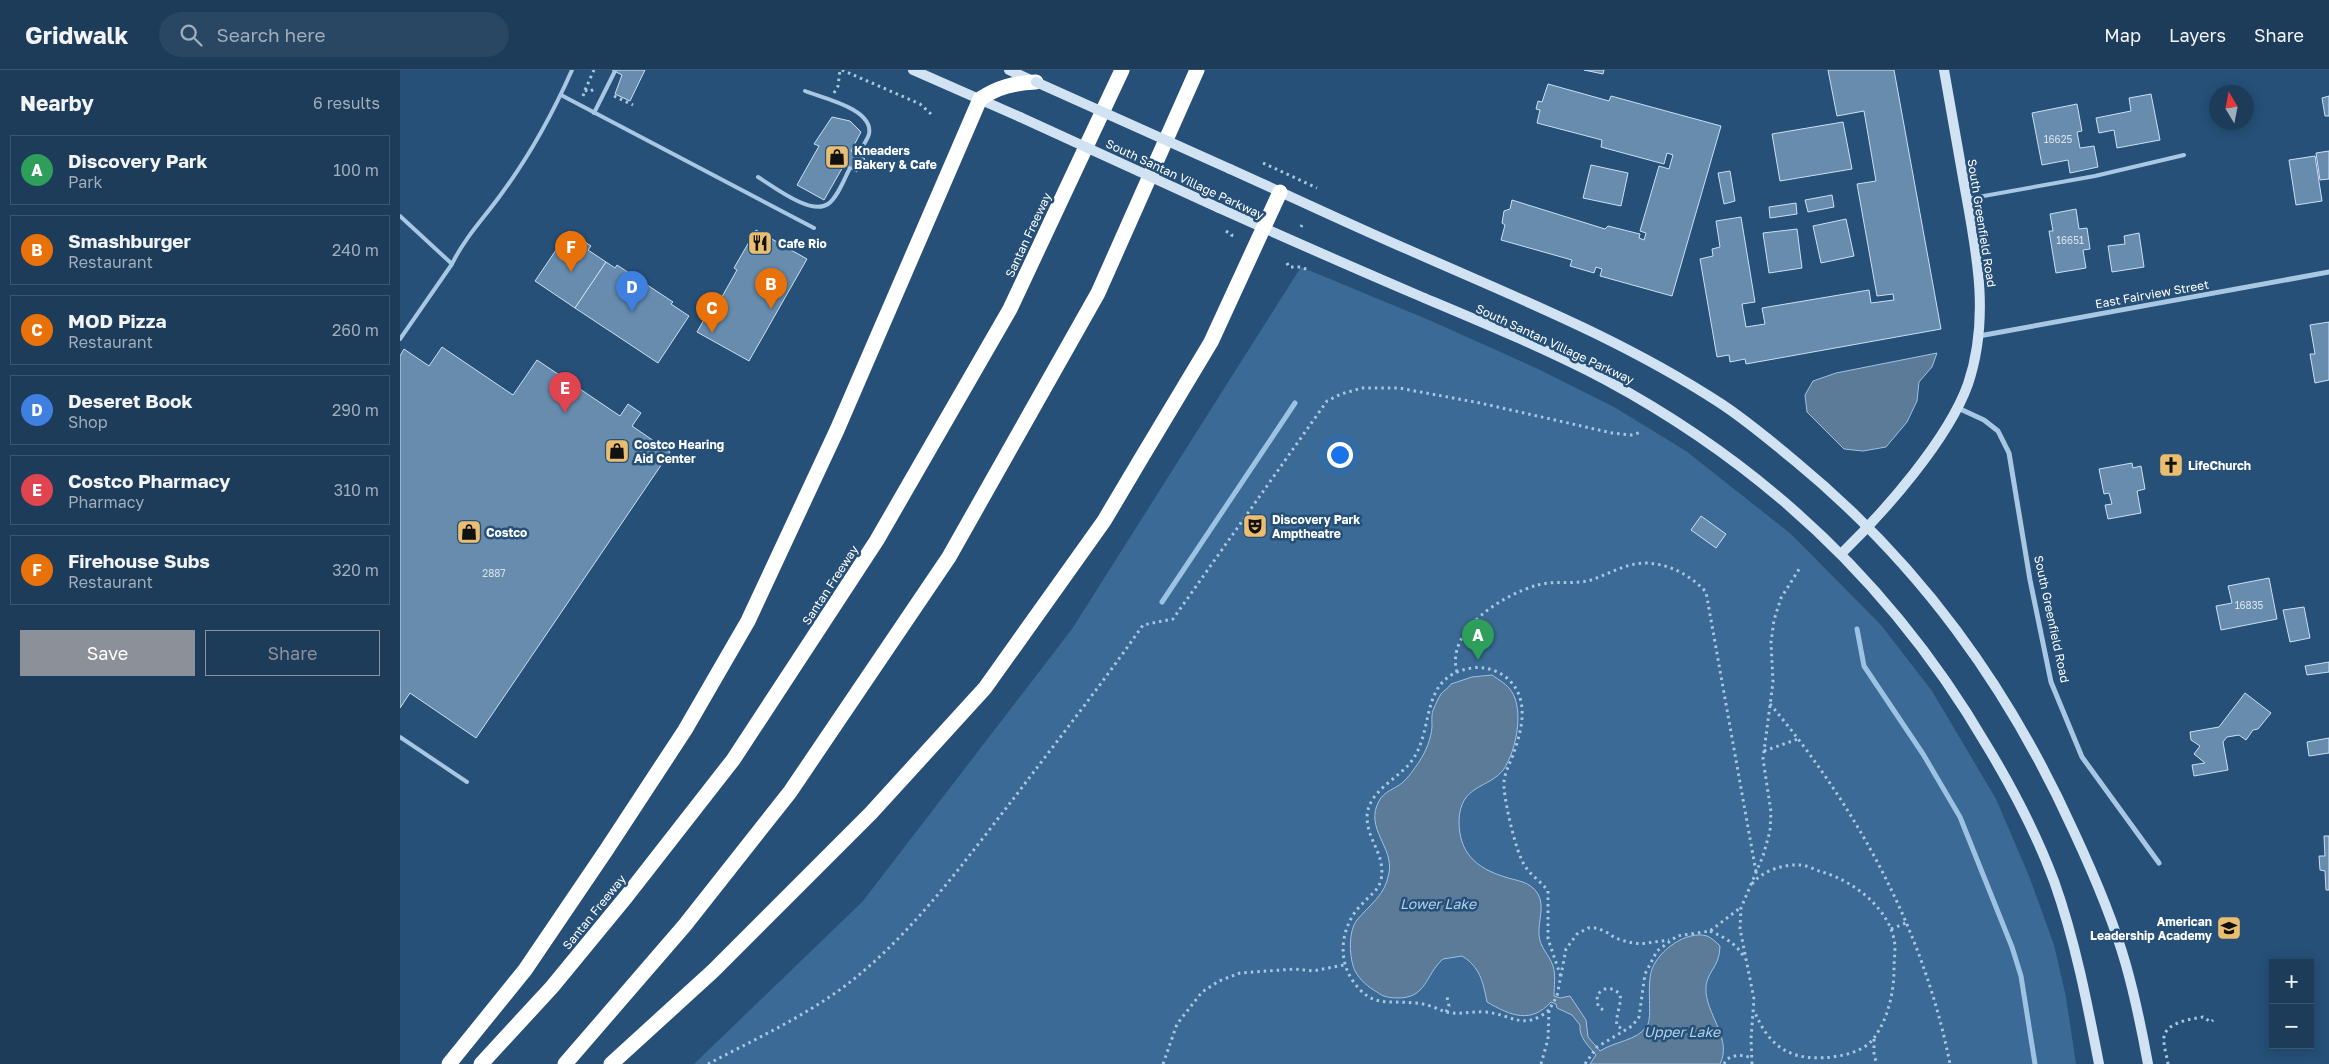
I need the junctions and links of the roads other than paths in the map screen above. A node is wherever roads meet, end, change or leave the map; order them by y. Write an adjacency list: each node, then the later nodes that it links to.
1 (572, 70): 10 (lane)
2 (913, 70): 11 (main road, South Santan Village Parkway)
3 (1009, 70): 8 (main road, South Santan Village Parkway)
4 (1122, 70): 33 (highway, Santan Freeway)
5 (1197, 70): 34 (highway)
6 (1944, 70): 18 (main road, South Greenfield Road)
7 (615, 72): 12 (lane)
8 (1036, 82): 11 (highway); 17 (main road, South Santan Village Parkway, bridge)
9 (805, 91): 13 (lane)
10 (561, 95): 12 (lane); 22 (lane)
11 (980, 99): 21 (main road, South Santan Village Parkway, bridge); 32 (highway)
12 (594, 112): 20 (lane)
13 (858, 155)
14 (2184, 155): 18 (lane)
15 (850, 168): 16 (lane)
16 (758, 177)
17 (1280, 192): 21 (highway); 27 (main road, South Santan Village Parkway)
18 (1967, 199): 24 (main road, South Greenfield Road)
19 (400, 216): 22 (lane)
20 (814, 228)
21 (1264, 228): 28 (main road, South Santan Village Parkway); 35 (highway)
22 (452, 264): 25 (lane)
23 (2329, 272): 24 (street, East Fairview Street)
24 (1979, 336): 26 (main road, South Greenfield Road)
25 (400, 339)
26 (1957, 408): 27 (main road, South Greenfield Road); 31 (street, South Greenfield Road)
27 (1869, 526): 28 (main road, South Greenfield Road); 37 (main road, South Santan Village Parkway)
28 (1842, 553): 36 (main road, South Santan Village Parkway)
29 (400, 737): 30 (lane)
30 (467, 782)
31 (2160, 863)
32 (449, 1064)
33 (481, 1064)
34 (565, 1064)
35 (611, 1064)
36 (2100, 1064)
37 (2148, 1064)

